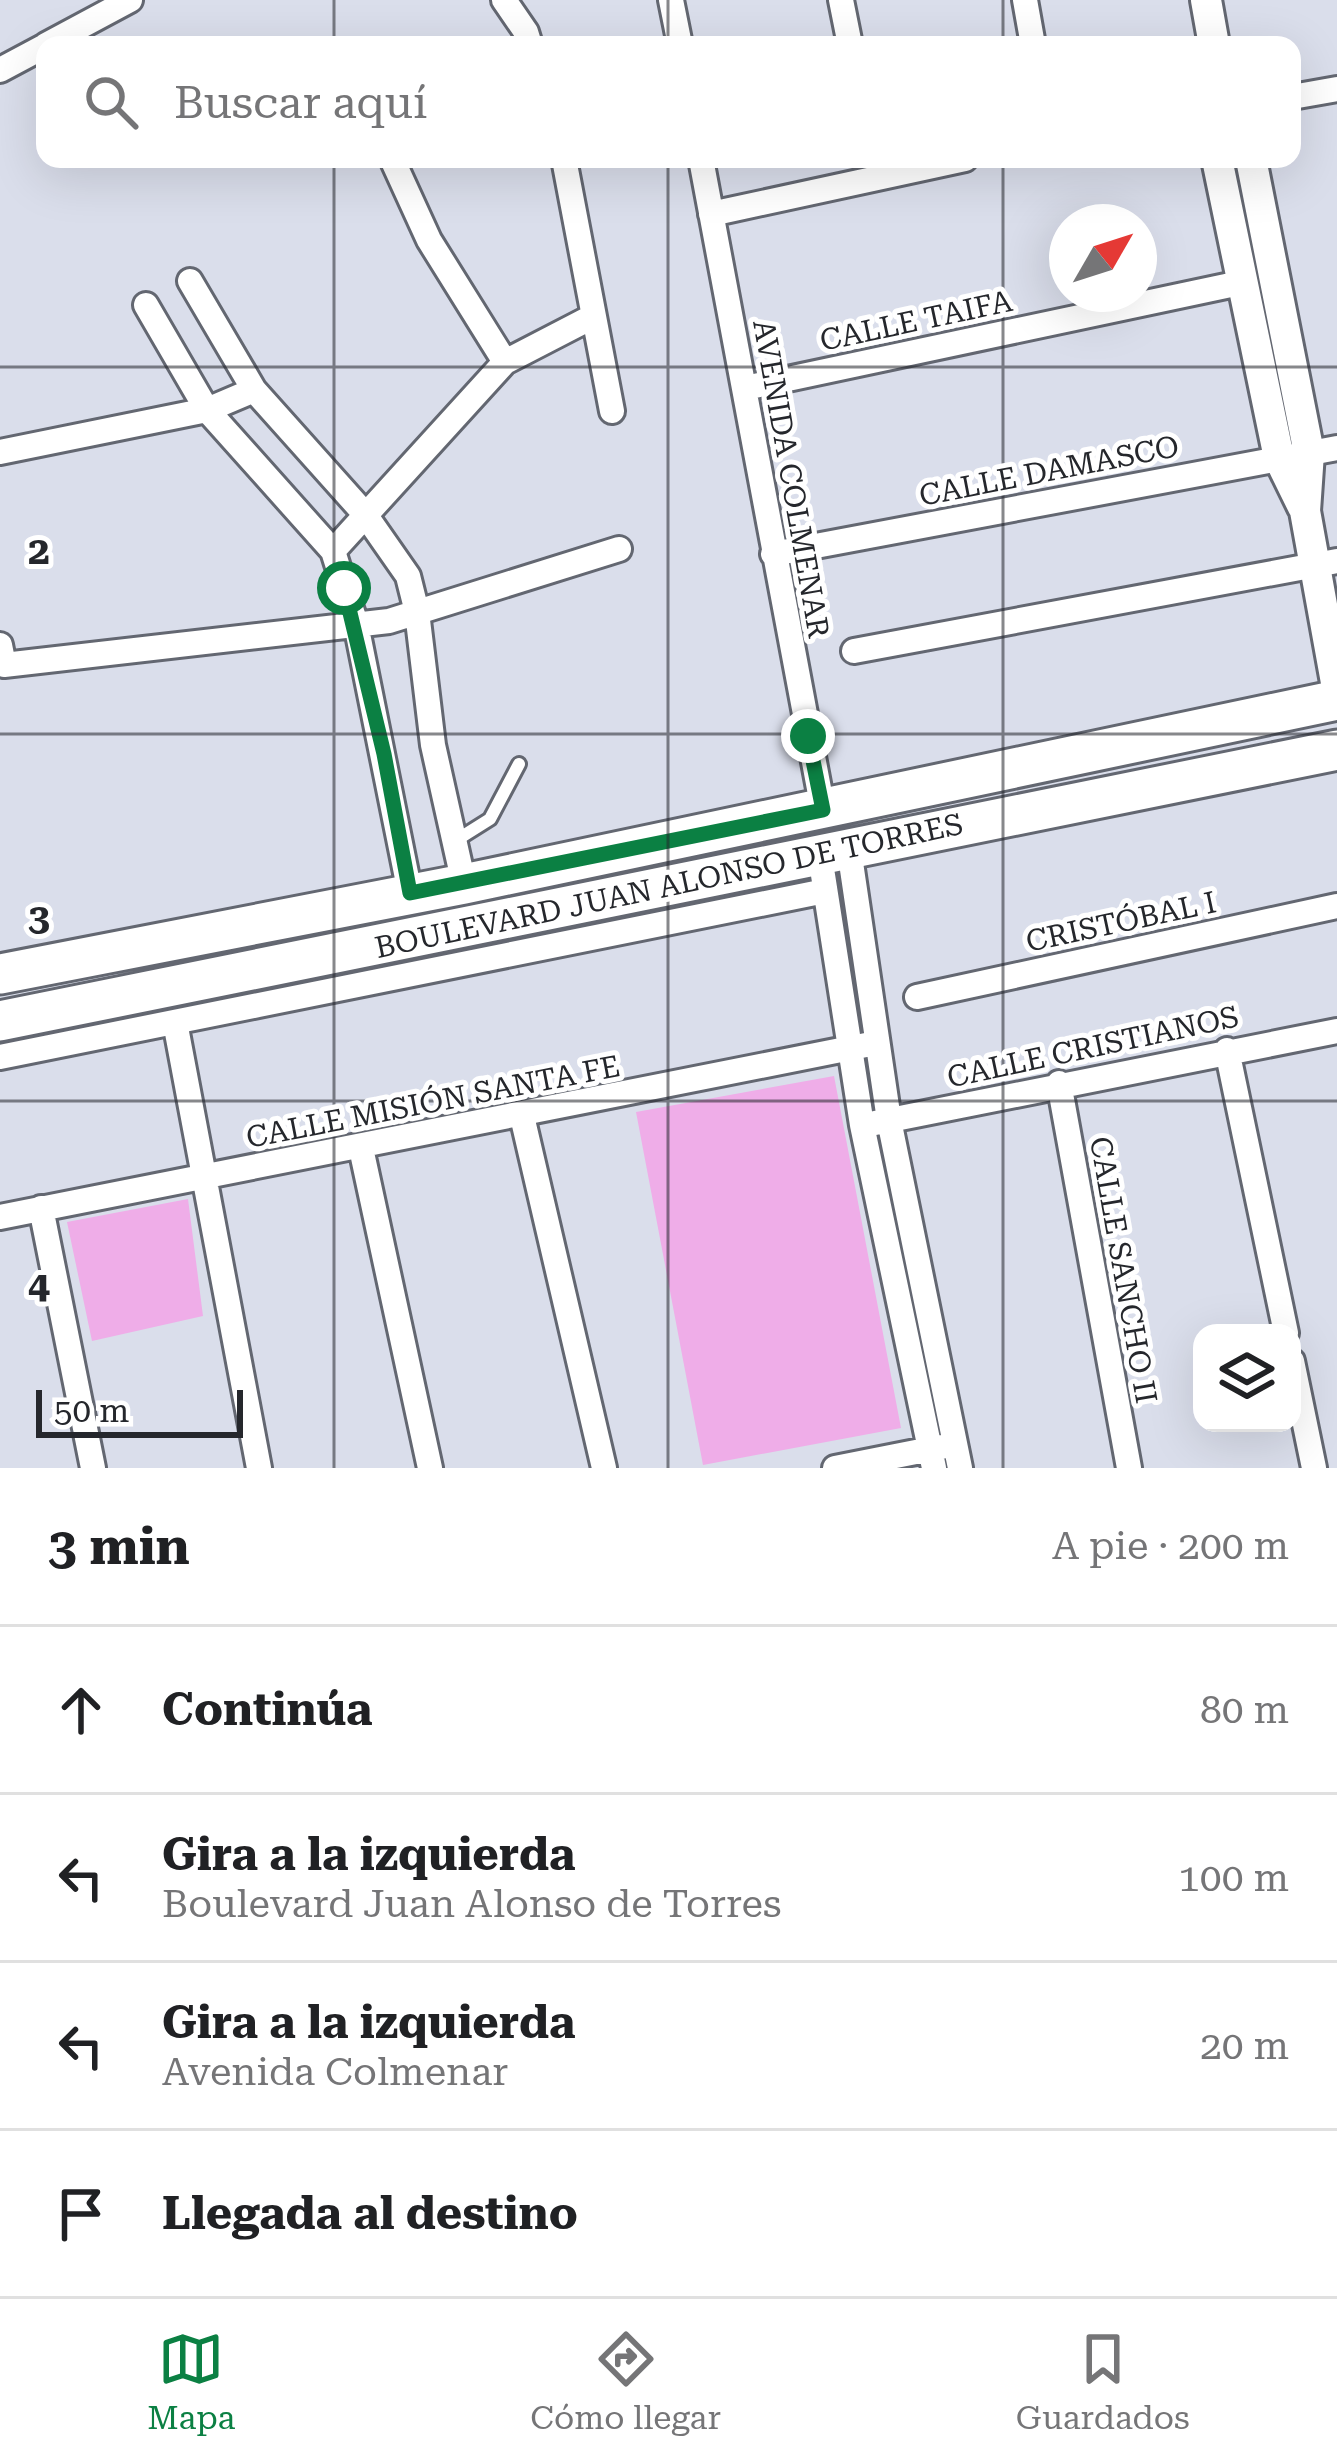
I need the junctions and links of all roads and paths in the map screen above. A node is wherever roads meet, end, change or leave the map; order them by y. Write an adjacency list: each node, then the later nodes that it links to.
1 (130, 0): 7 (street)
2 (504, 0): 8 (street)
3 (671, 0): 9 (street)
4 (841, 0): 10 (street)
5 (1024, 0): 11 (street)
6 (1206, 0): 12 (street)
7 (63, 36)
8 (527, 36)
9 (678, 36)
10 (848, 36)
11 (1031, 36)
12 (1212, 36)
13 (36, 50): 14 (street)
14 (0, 70)
15 (1337, 89): 16 (street)
16 (1301, 96)
17 (396, 168): 28 (street)
18 (566, 168): 27 (street)
19 (702, 168): 23 (street, AVENIDA COLMENAR)
20 (874, 168): 23 (street)
21 (1219, 168): 25 (street)
22 (1253, 168): 34 (street)
23 (711, 214): 29 (street, AVENIDA COLMENAR)
24 (190, 281): 30 (street)
25 (1240, 283): 29 (street, CALLE TAIFA); 34 (street)
26 (146, 304): 31 (street)
27 (592, 317): 28 (street); 32 (street)
28 (505, 362): 35 (street)
29 (745, 388): 38 (street, AVENIDA COLMENAR)
30 (254, 390): 31 (street); 35 (street)
31 (206, 410): 33 (street); 37 (street)
32 (612, 411)
33 (0, 452)
34 (1308, 453): 38 (street, CALLE DAMASCO); 39 (street)
35 (364, 513): 37 (street); 40 (street)
36 (619, 549): 40 (street)
37 (333, 551): 41 (street)
38 (773, 554): 48 (street, AVENIDA COLMENAR)
39 (1326, 564): 43 (street); 44 (street)
40 (417, 612): 41 (street); 49 (street)
41 (356, 624): 42 (street); 52 (street)
42 (0, 645)
43 (854, 651)
44 (1337, 688)
45 (1337, 700): 48 (main road, BOULEVARD JUAN ALONSO DE TORRES)
46 (1337, 750): 50 (main road, BOULEVARD JUAN ALONSO DE TORRES)
47 (519, 764): 49 (lane)
48 (823, 810): 51 (main road, BOULEVARD JUAN ALONSO DE TORRES)
49 (454, 841): 51 (street)
50 (831, 865): 56 (main road, BOULEVARD JUAN ALONSO DE TORRES); 57 (street); 59 (street); 60 (street)
51 (464, 884): 52 (main road, BOULEVARD JUAN ALONSO DE TORRES)
52 (410, 893): 54 (main road, BOULEVARD JUAN ALONSO DE TORRES)
53 (1337, 906): 55 (street, CRISTÓBAL I)
54 (0, 974)
55 (917, 997)
56 (0, 1021)
57 (175, 1022): 62 (street); 68 (street)
58 (1337, 1031): 61 (street, CALLE CRISTIANOS)
59 (876, 1043): 60 (street, CALLE MISIÓN SANTA FE); 65 (street)
60 (850, 1049): 64 (street, CALLE MISIÓN SANTA FE); 66 (street)
61 (1226, 1050): 63 (street, CALLE CRISTIANOS); 71 (street)
62 (0, 1057)
63 (1059, 1083): 65 (street, CALLE CRISTIANOS); 79 (street, CALLE SANCHO II)
64 (522, 1116): 67 (street, CALLE MISIÓN SANTA FE); 77 (street)
65 (890, 1120): 66 (street, CALLE CRISTIANOS); 73 (street)
66 (862, 1125): 73 (street)
67 (362, 1148): 68 (street, CALLE MISIÓN SANTA FE); 76 (street)
68 (202, 1177): 69 (street, CALLE MISIÓN SANTA FE); 75 (street)
69 (41, 1208): 70 (street, CALLE MISIÓN SANTA FE); 74 (street)
70 (0, 1217)
71 (1284, 1324)
72 (1301, 1405): 80 (street)
73 (945, 1458): 78 (street)
74 (93, 1468)
75 (259, 1468)
76 (430, 1468)
77 (604, 1468)
78 (836, 1468)
79 (1129, 1468)
80 (1314, 1468)

